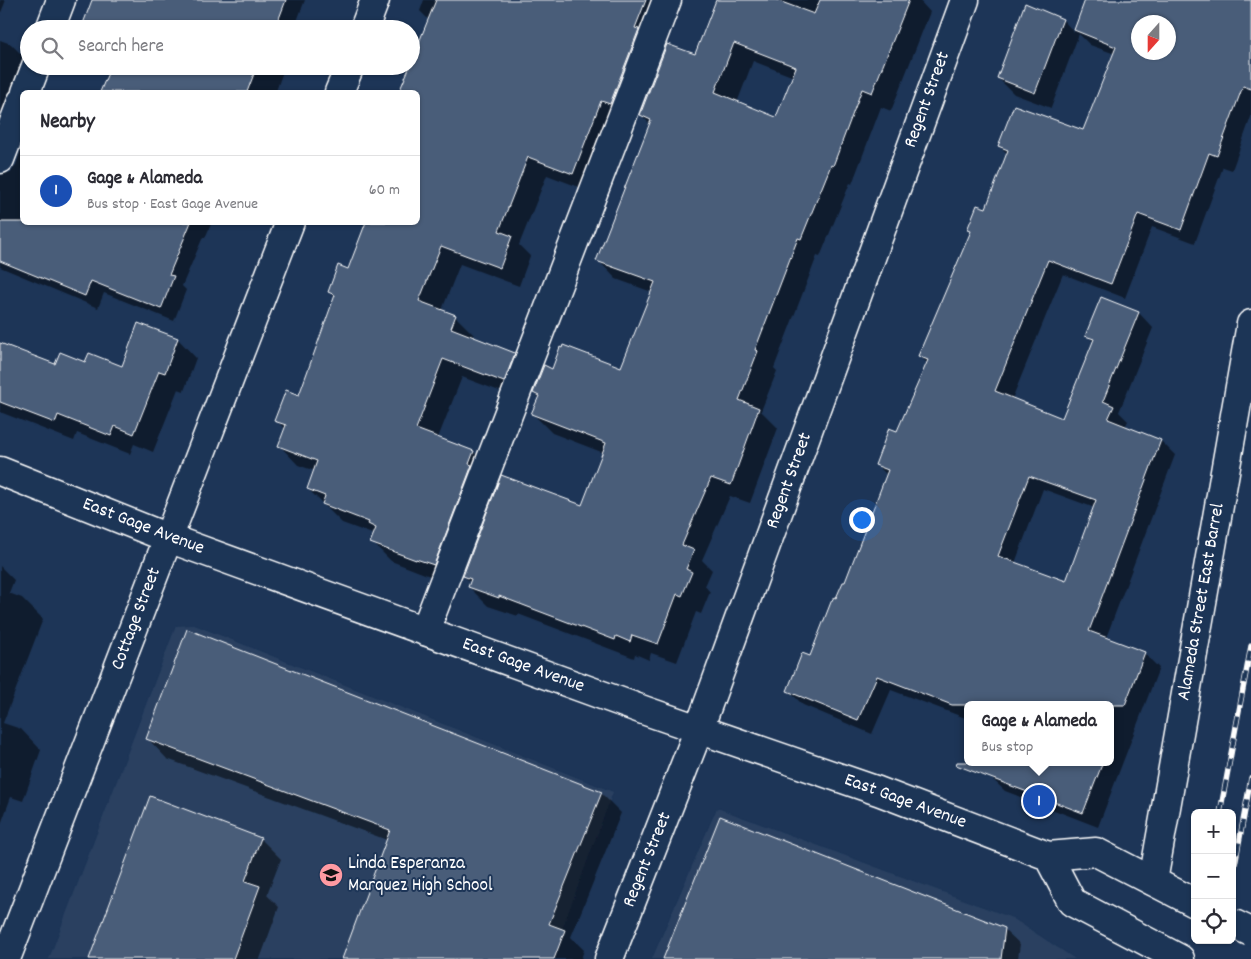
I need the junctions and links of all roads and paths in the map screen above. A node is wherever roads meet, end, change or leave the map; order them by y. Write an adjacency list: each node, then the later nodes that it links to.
1 (61, 0): 5 (street)
2 (375, 0): 6 (street)
3 (666, 0): 17 (street)
4 (965, 0): 18 (street, Regent Street)
5 (53, 20)
6 (367, 20)
7 (33, 75): 9 (street)
8 (347, 75): 10 (street)
9 (27, 90)
10 (341, 90)
11 (20, 106): 12 (street)
12 (0, 159)
13 (289, 225): 16 (street, Cottage Street)
14 (1251, 324): 20 (street, Alameda Street East Barrel)
15 (0, 471): 16 (street, East Gage Avenue)
16 (168, 538): 17 (street, East Gage Avenue); 25 (street, Cottage Street)
17 (425, 631): 18 (street, East Gage Avenue)
18 (700, 729): 19 (street, East Gage Avenue); 26 (street, Regent Street)
19 (1048, 856): 20 (street, East Gage Avenue); 24 (street)
20 (1153, 881): 21 (street, East Gage Avenue)
21 (1191, 900)
22 (1236, 924): 23 (street, bridge)
23 (1251, 932)
24 (1179, 958)
25 (6, 959)
26 (609, 959)

